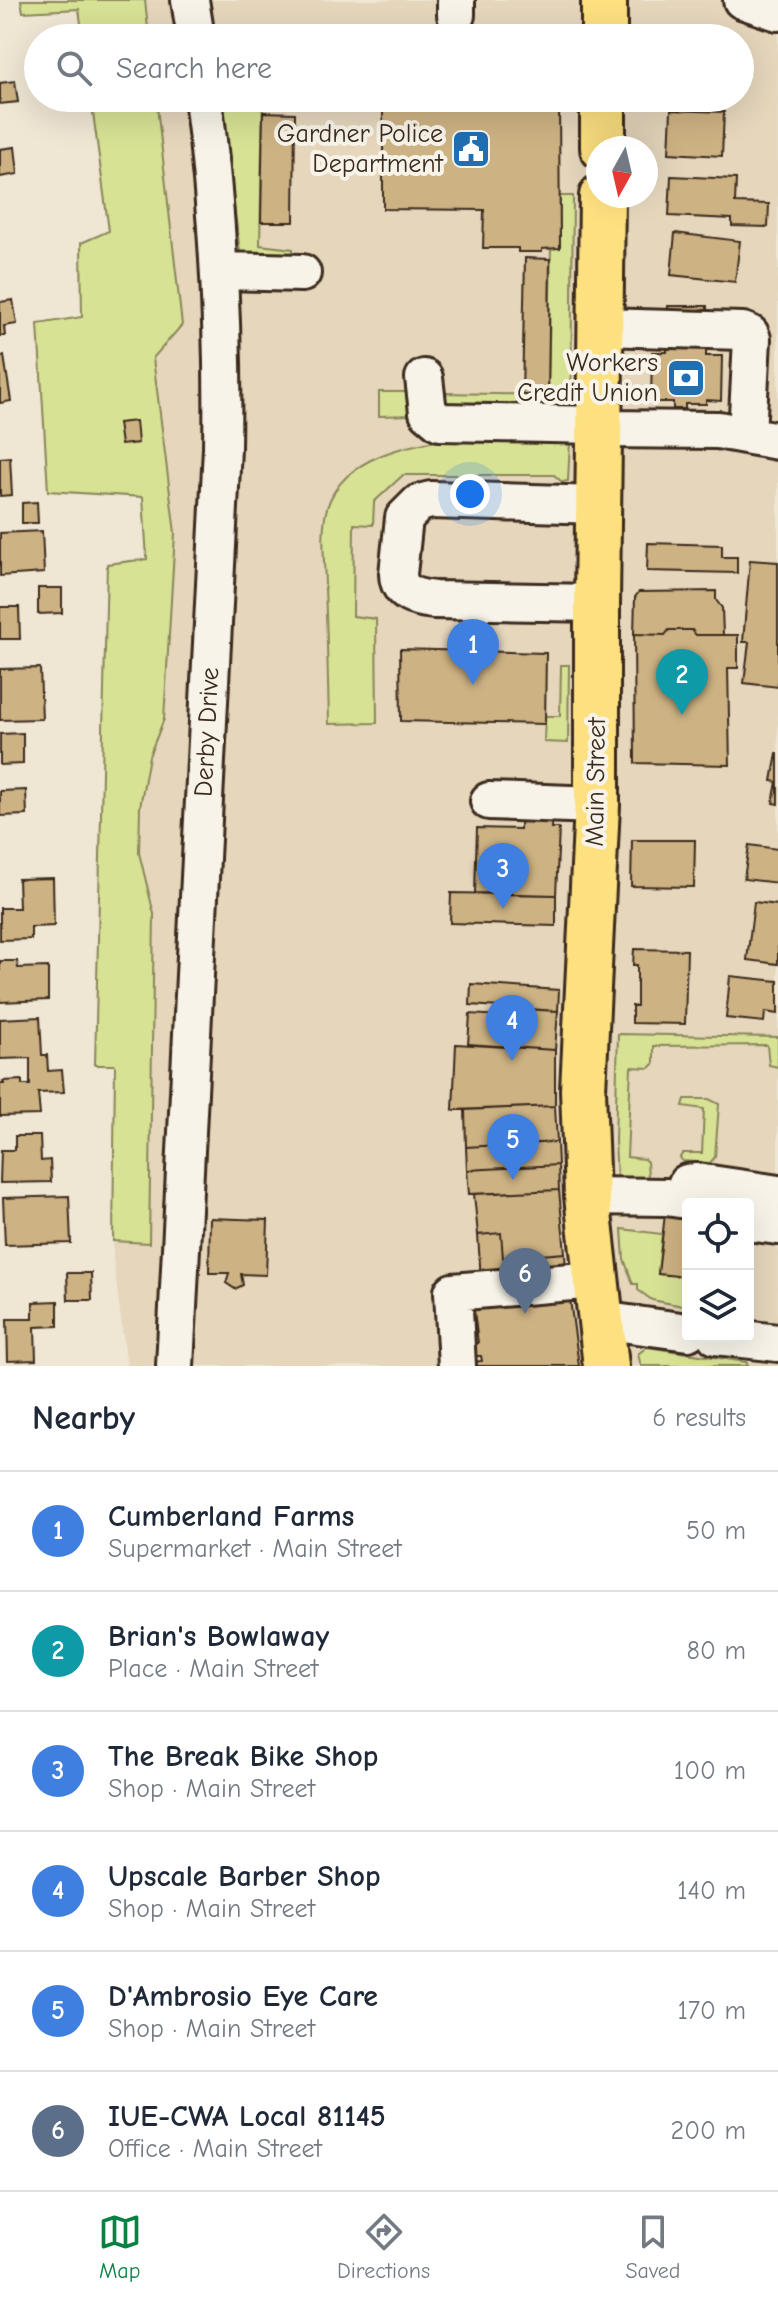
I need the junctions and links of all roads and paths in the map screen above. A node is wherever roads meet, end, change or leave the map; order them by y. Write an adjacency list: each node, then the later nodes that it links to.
1 (190, 0): 5 (street)
2 (604, 0): 6 (main road)
3 (742, 0): 4 (street)
4 (778, 12)
5 (194, 24)
6 (604, 24)
7 (204, 112): 11 (street, Derby Drive)
8 (603, 112): 9 (main road)
9 (603, 136)
10 (602, 208): 13 (main road, Main Street)
11 (220, 271): 12 (street); 32 (street, Derby Drive)
12 (302, 273)
13 (601, 327): 15 (main road, Main Street); 16 (street)
14 (424, 378): 15 (street)
15 (600, 427): 16 (street); 17 (main road, Main Street)
16 (763, 438)
17 (599, 505): 18 (main road, Main Street); 18 (street)
18 (597, 603): 20 (main road, Main Street)
19 (489, 801): 20 (street)
20 (597, 805): 22 (main road, Main Street)
21 (778, 1194): 23 (street)
22 (587, 1196): 23 (street); 28 (main road, Main Street)
23 (677, 1204)
24 (754, 1210): 25 (street)
25 (778, 1214)
26 (754, 1223): 27 (street)
27 (778, 1226)
28 (598, 1300): 29 (street); 33 (street); 34 (main road, Main Street)
29 (682, 1330)
30 (753, 1342): 31 (street)
31 (778, 1346): 35 (street)
32 (175, 1366)
33 (457, 1366)
34 (606, 1366)
35 (770, 1366)

